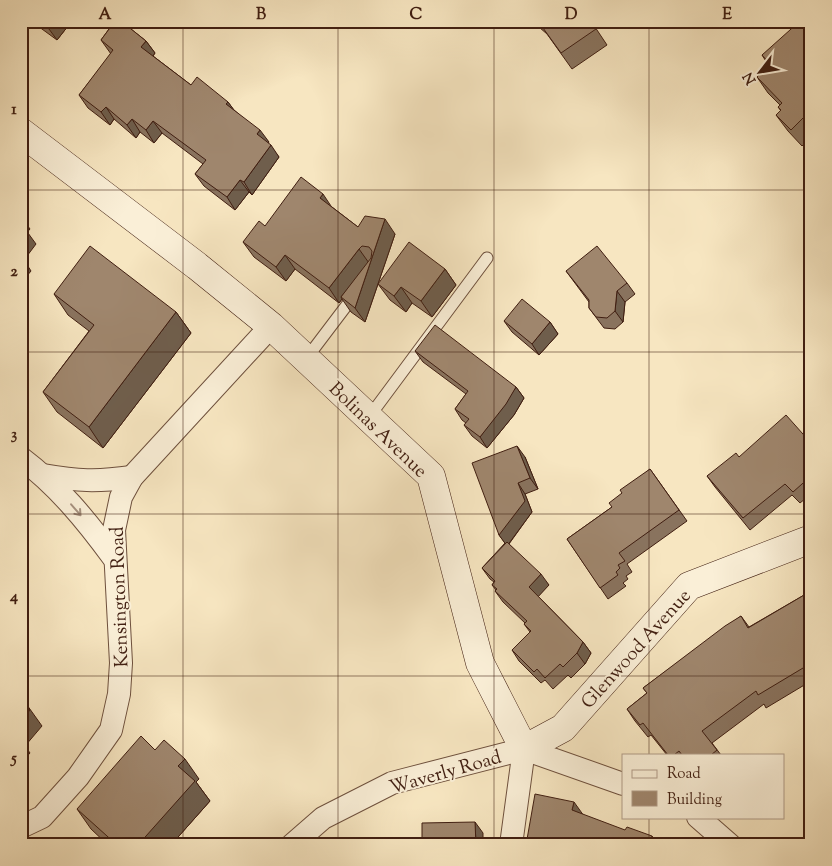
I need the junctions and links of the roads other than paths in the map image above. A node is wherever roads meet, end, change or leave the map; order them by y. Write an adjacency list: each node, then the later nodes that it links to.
1 (21, 132): 4 (street, Bolinas Avenue)
2 (487, 258): 6 (lane)
3 (364, 283): 5 (lane)
4 (271, 326): 5 (street, Bolinas Avenue); 9 (street, Kensington Road)
5 (306, 359): 6 (street, Bolinas Avenue)
6 (368, 417): 12 (street, Bolinas Avenue)
7 (21, 458): 8 (street)
8 (43, 474): 9 (street); 11 (street, one-way to 11)
9 (132, 477): 11 (street, Kensington Road)
10 (811, 539): 12 (street, Glenwood Avenue)
11 (113, 557): 15 (street, Kensington Road)
12 (524, 749): 13 (street); 16 (street, Waverly Road); 17 (street)
13 (622, 784)
14 (699, 818): 18 (street)
15 (21, 827)
16 (292, 845)
17 (511, 845)
18 (730, 845)

